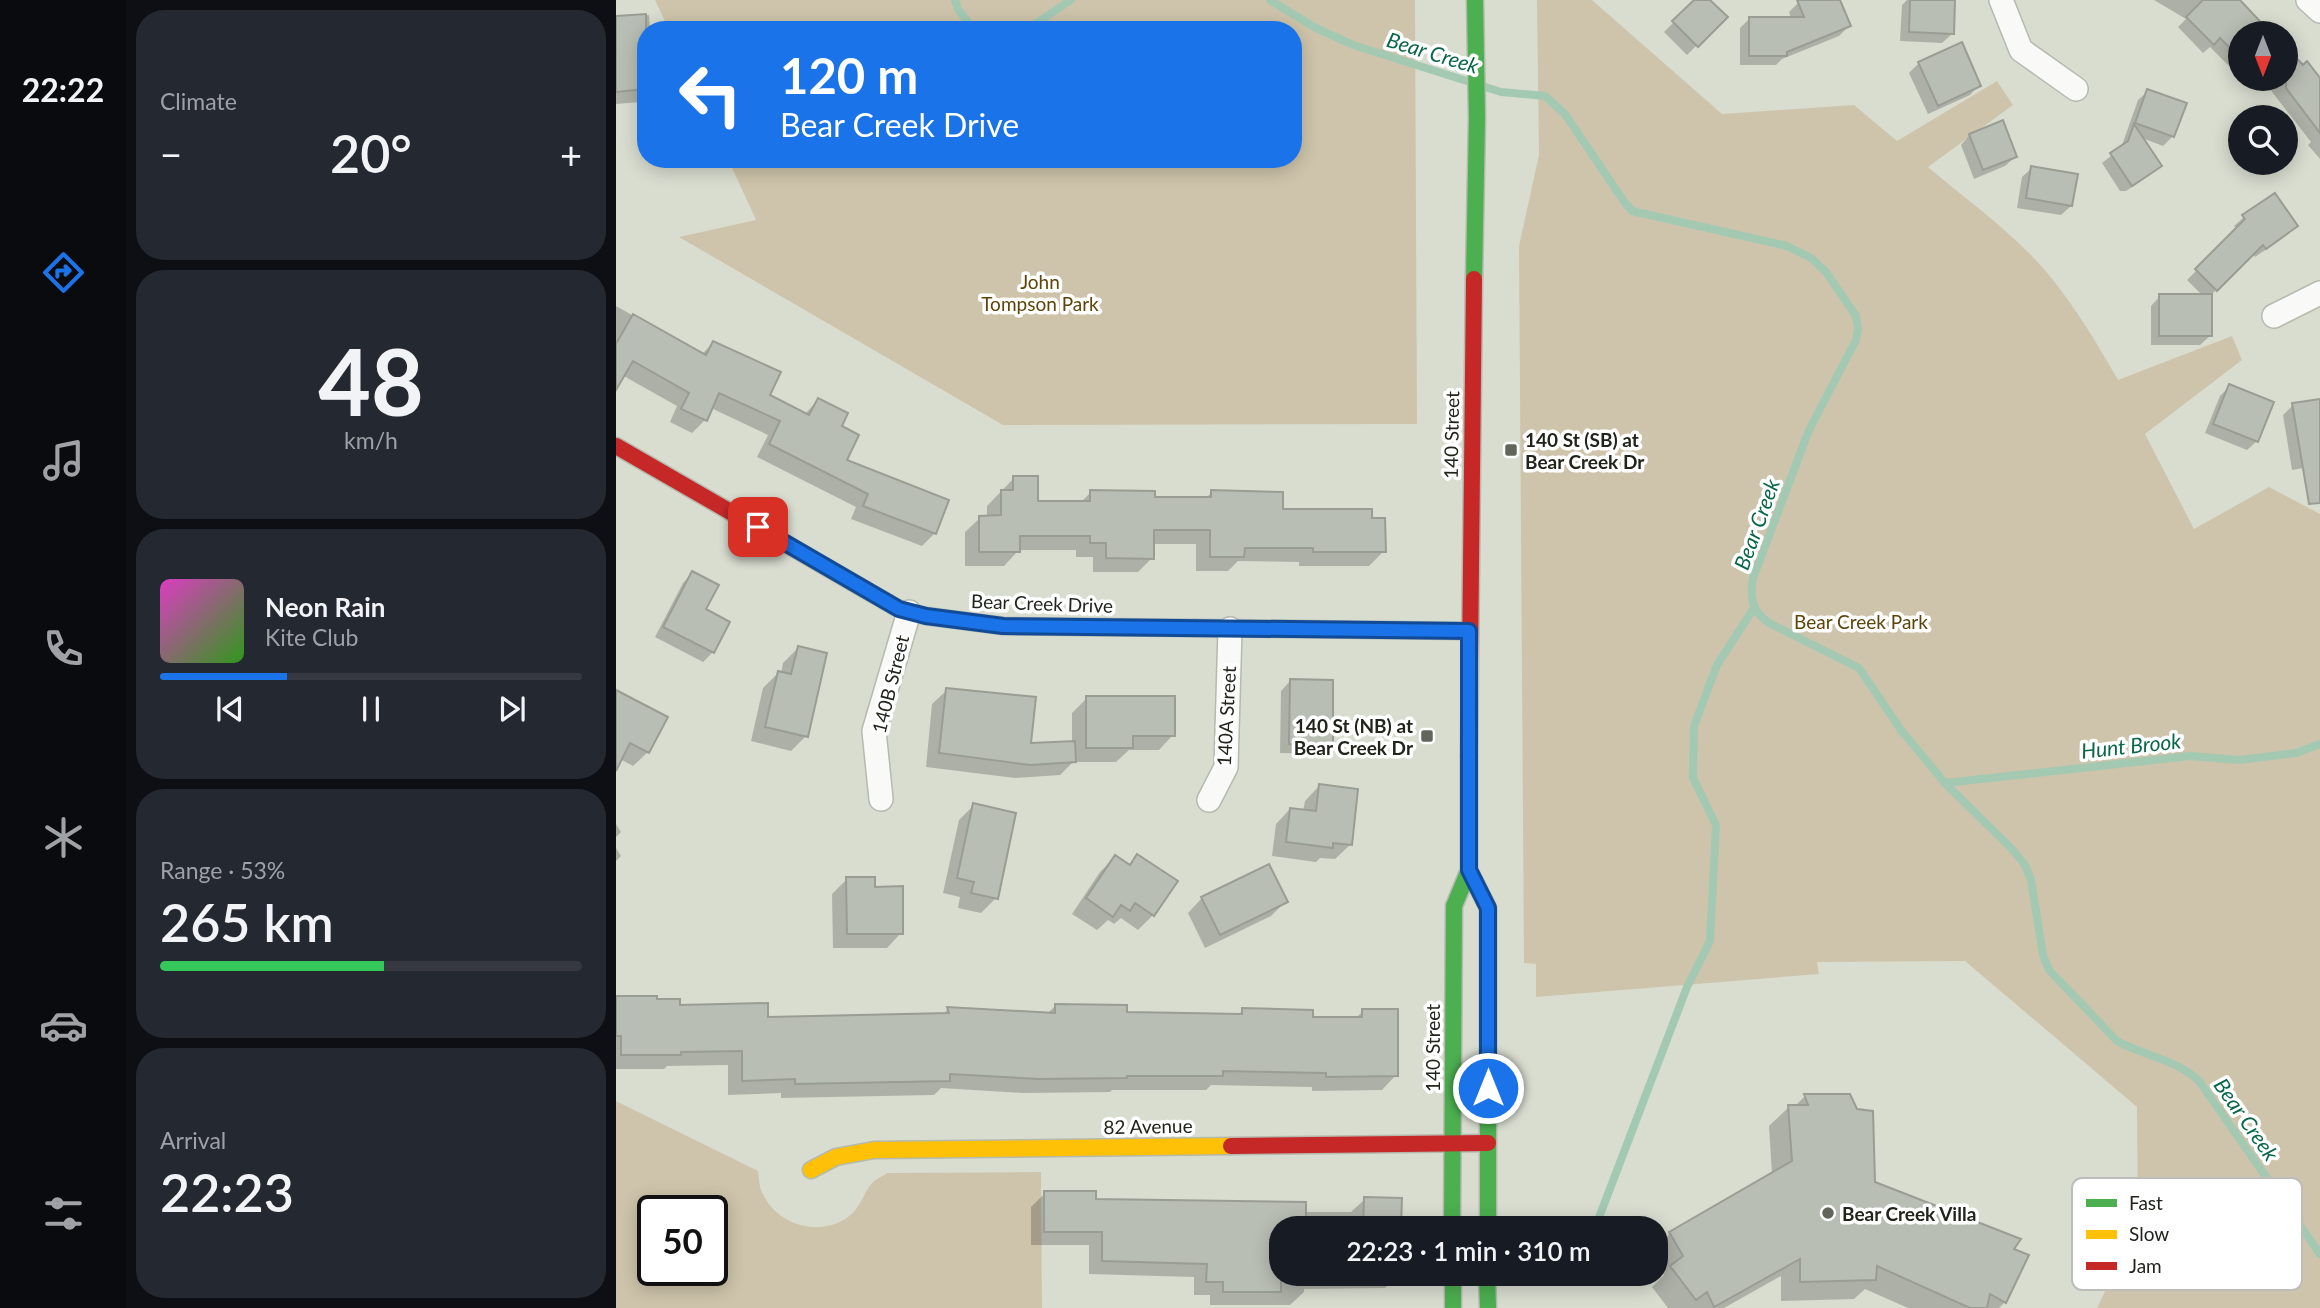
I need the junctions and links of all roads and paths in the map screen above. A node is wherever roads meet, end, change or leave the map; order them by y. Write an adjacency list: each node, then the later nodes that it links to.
1 (1475, 0): 11 (main road, 140 Street)
2 (2001, 0): 5 (street)
3 (2308, 0): 4 (street)
4 (2320, 11)
5 (2076, 89)
6 (2320, 293): 7 (street)
7 (2274, 316)
8 (616, 446): 9 (main road, Bear Creek Drive)
9 (909, 612): 10 (main road, Bear Creek Drive); 12 (street, 140B Street)
10 (1230, 629): 11 (main road, Bear Creek Drive); 13 (street, 140A Street)
11 (1469, 631): 14 (main road, 140 Street)
12 (881, 799)
13 (1209, 800)
14 (1469, 870): 15 (main road, 140 Street); 16 (main road, 140 Street)
15 (1488, 1143): 16 (main road, 82 Avenue); 19 (main road, 140 Street)
16 (1452, 1144): 17 (main road, 82 Avenue); 18 (main road, 140 Street)
17 (811, 1170)
18 (1452, 1216)
19 (1488, 1216)
20 (1452, 1286): 22 (main road)
21 (1487, 1286): 23 (main road)
22 (1453, 1308)
23 (1488, 1308)

